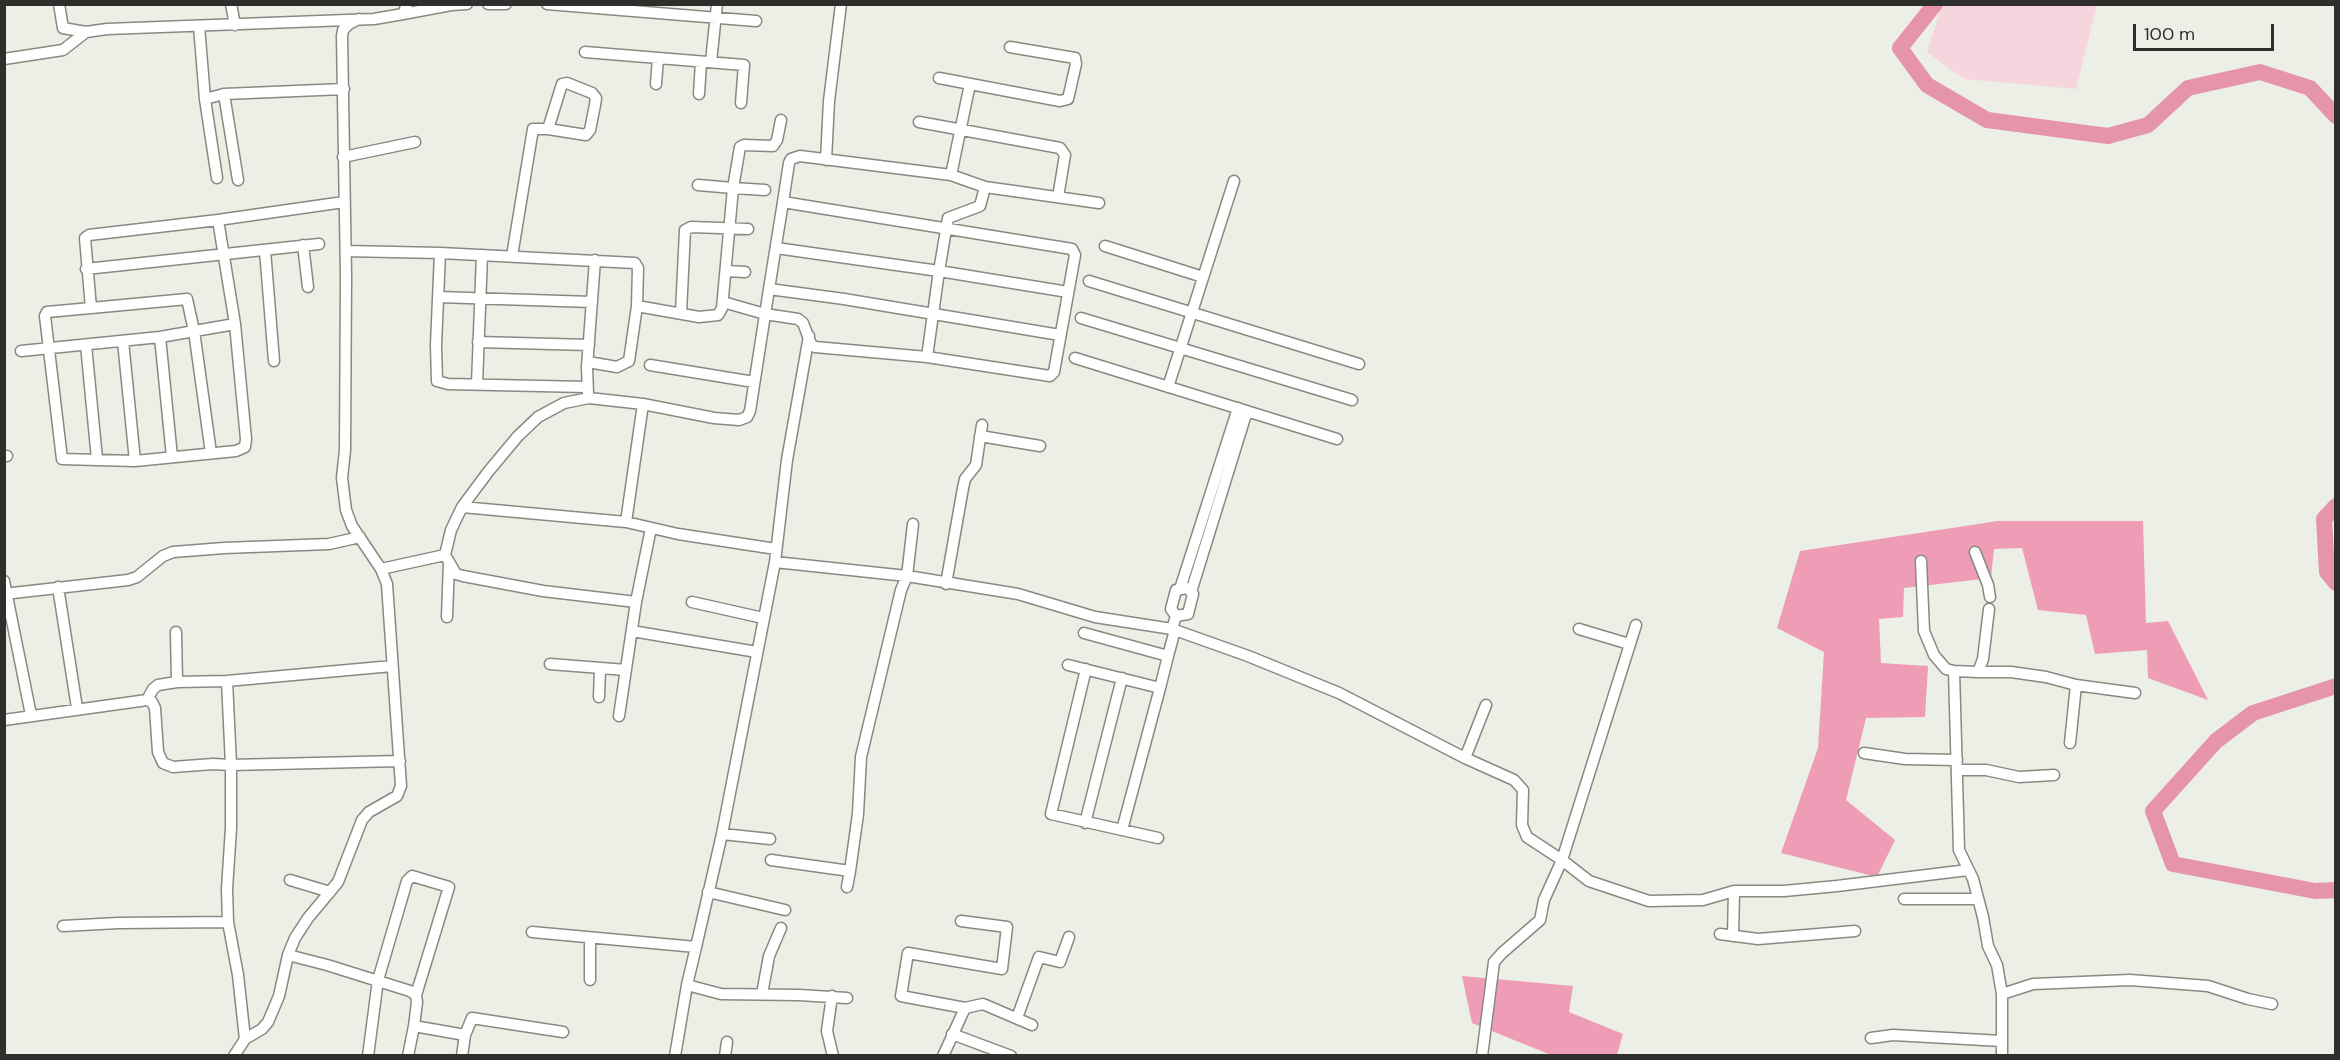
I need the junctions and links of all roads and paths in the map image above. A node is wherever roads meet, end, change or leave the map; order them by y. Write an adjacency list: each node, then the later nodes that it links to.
1 (59, 4): 15 (street)
2 (231, 4): 13 (street)
3 (467, 4): 9 (street)
4 (488, 4): 5 (street)
5 (506, 4)
6 (547, 4): 10 (street)
7 (717, 4): 10 (street)
8 (841, 4): 35 (street)
9 (405, 9): 11 (street)
10 (716, 17): 12 (street); 20 (street)
11 (359, 19): 13 (street); 24 (street)
12 (756, 21)
13 (235, 25): 14 (street)
14 (200, 26): 15 (street); 27 (street)
15 (86, 32): 19 (street)
16 (1010, 47): 23 (street)
17 (585, 52): 18 (street)
18 (658, 58): 20 (street); 22 (street)
19 (4, 59)
20 (706, 62): 26 (street); 28 (street)
21 (939, 78): 23 (street)
22 (656, 84)
23 (970, 84): 32 (street)
24 (344, 89): 25 (street); 34 (street)
25 (224, 94): 27 (street); 38 (street)
26 (699, 94)
27 (205, 99): 37 (street)
28 (741, 103)
29 (781, 120): 42 (street)
30 (919, 122): 32 (street)
31 (548, 129): 31 (street); 61 (street)
32 (961, 130): 36 (street); 44 (street)
33 (416, 142): 34 (street)
34 (343, 157): 45 (street)
35 (826, 160): 36 (street); 46 (street)
36 (951, 175): 41 (street)
37 (217, 178)
38 (237, 180)
39 (1234, 181): 67 (street)
40 (698, 185): 42 (street)
41 (985, 187): 44 (street); 50 (street)
42 (733, 188): 43 (street); 49 (street)
43 (765, 190)
44 (1058, 197): 47 (street)
45 (344, 202): 48 (street); 57 (street)
46 (783, 202): 50 (street); 55 (street)
47 (1099, 203)
48 (218, 220): 59 (street); 63 (street)
49 (728, 227): 51 (street); 64 (street); 79 (street)
50 (945, 227): 65 (street); 71 (street)
51 (748, 229)
52 (319, 244): 53 (street)
53 (303, 245): 56 (street); 69 (street)
54 (1105, 246): 67 (street)
55 (776, 248): 65 (street); 70 (street)
56 (265, 250): 59 (street); 97 (street)
57 (346, 251): 58 (street); 118 (street)
58 (440, 253): 60 (street); 72 (street)
59 (222, 255): 63 (street); 83 (street)
60 (482, 255): 61 (street); 73 (street)
61 (512, 256): 62 (street)
62 (595, 260): 74 (street); 76 (street)
63 (86, 269): 77 (street)
64 (726, 270): 66 (street); 75 (street)
65 (939, 271): 71 (street); 81 (street)
66 (745, 272)
67 (1203, 277): 78 (street)
68 (1089, 281): 78 (street)
69 (308, 287)
70 (769, 289): 80 (street); 81 (street)
71 (1068, 292): 85 (street)
72 (438, 297): 73 (street); 102 (street)
73 (480, 298): 74 (street); 89 (street)
74 (592, 302): 91 (street)
75 (723, 302): 79 (street); 80 (street)
76 (637, 306): 79 (street); 98 (street)
77 (91, 308): 84 (street); 92 (street)
78 (1192, 312): 93 (street); 99 (street)
79 (681, 313)
80 (765, 314): 86 (street); 101 (street)
81 (931, 314): 85 (street); 95 (street)
82 (1081, 318): 93 (street)
83 (235, 324): 84 (street); 110 (street)
84 (194, 330): 87 (street); 110 (street)
85 (1060, 334): 95 (street)
86 (809, 336): 95 (street); 119 (street)
87 (160, 337): 88 (street); 111 (street)
88 (123, 341): 90 (street); 113 (street)
89 (478, 342): 91 (street); 102 (street)
90 (86, 345): 92 (street); 112 (street)
91 (589, 345): 98 (street)
92 (47, 348): 94 (street); 112 (street)
93 (1180, 348): 103 (street); 105 (street)
94 (21, 351)
95 (927, 357)
96 (1075, 358): 103 (street)
97 (274, 361)
98 (588, 362): 104 (street)
99 (1359, 364)
100 (650, 365): 101 (street)
101 (754, 382): 106 (street)
102 (477, 384): 104 (street)
103 (1168, 387): 107 (street)
104 (588, 393): 106 (street); 114 (street)
105 (1352, 400)
106 (643, 404): 115 (street)
107 (1243, 410): 108 (street); 129 (street)
108 (1337, 439)
109 (1040, 446): 127 (street)
110 (211, 453): 111 (street)
111 (172, 457): 113 (street)
112 (97, 459): 113 (street)
113 (135, 461)
114 (462, 507): 115 (street); 121 (street)
115 (626, 522): 117 (street)
116 (914, 524): 125 (street)
117 (651, 528): 119 (street); 132 (street)
118 (360, 537): 124 (street); 128 (street)
119 (776, 549): 123 (street)
120 (1975, 552): 131 (street)
121 (447, 559): 124 (street); 132 (street); 136 (street)
122 (1921, 561): 153 (street)
123 (775, 562): 125 (street); 137 (street)
124 (381, 569): 149 (street)
125 (907, 576): 127 (street); 183 (street)
126 (4, 581): 130 (street)
127 (946, 584): 140 (street)
128 (58, 587): 130 (street); 164 (street)
129 (1186, 591): 135 (street); 135 (street)
130 (6, 594): 165 (street)
131 (1990, 597)
132 (636, 602): 141 (street)
133 (692, 602): 137 (street)
134 (1989, 609): 154 (street)
135 (1176, 616): 140 (street)
136 (447, 617)
137 (763, 618): 145 (street)
138 (1636, 625): 144 (street)
139 (1579, 629): 144 (street)
140 (1174, 630): 146 (street); 170 (street)
141 (632, 631): 145 (street); 152 (street)
142 (176, 632): 157 (street)
143 (1084, 633): 146 (street)
144 (1629, 644): 180 (street)
145 (757, 652): 177 (street)
146 (1168, 656): 159 (street)
147 (550, 664): 150 (street)
148 (1068, 665): 151 (street)
149 (392, 666): 156 (street); 171 (street)
150 (600, 669): 152 (street); 161 (street)
151 (1086, 669): 155 (street); 175 (street)
152 (626, 670): 166 (street)
153 (1954, 671): 154 (street); 173 (street)
154 (1978, 672): 158 (street)
155 (1122, 678): 159 (street); 175 (street)
156 (227, 681): 157 (street); 172 (street)
157 (177, 682): 162 (street)
158 (2076, 685): 160 (street); 168 (street)
159 (1160, 688): 176 (street)
160 (2135, 693)
161 (599, 697)
162 (147, 700): 164 (street); 172 (street)
163 (1486, 705): 170 (street)
164 (77, 708): 165 (street)
165 (31, 715): 167 (street)
166 (620, 716)
167 (4, 720)
168 (2070, 742)
169 (1864, 753): 173 (street)
170 (1465, 758): 180 (street)
171 (400, 761): 172 (street); 187 (street)
172 (231, 765): 193 (street)
173 (1957, 765): 174 (street); 182 (street)
174 (2054, 775)
175 (1085, 823): 176 (street)
176 (1122, 830): 178 (street)
177 (722, 834): 179 (street); 188 (street)
178 (1158, 838)
179 (770, 839)
180 (1562, 860): 186 (street); 233 (street)
181 (771, 861): 183 (street)
182 (1968, 870): 186 (street); 190 (street)
183 (850, 871): 185 (street)
184 (290, 880): 187 (street)
185 (847, 887)
186 (1734, 891): 199 (street)
187 (330, 892): 203 (street)
188 (708, 892): 191 (street); 202 (street)
189 (1904, 899): 190 (street)
190 (1978, 899): 209 (street)
191 (785, 910)
192 (961, 921): 213 (street)
193 (228, 922): 194 (street); 221 (street)
194 (63, 926)
195 (782, 928): 208 (street)
196 (1855, 931): 199 (street)
197 (532, 932): 200 (street)
198 (1720, 934): 199 (street)
199 (1733, 936)
200 (590, 938): 202 (street); 205 (street)
201 (1069, 938): 214 (street)
202 (696, 946): 206 (street)
203 (288, 955): 204 (street); 221 (street)
204 (378, 980): 207 (street); 207 (street); 226 (street)
205 (590, 980)
206 (687, 985): 208 (street); 228 (street)
207 (416, 994): 216 (street)
208 (762, 994): 210 (street)
209 (2002, 994): 212 (street); 222 (street)
210 (832, 996): 211 (street); 230 (street)
211 (847, 998)
212 (2272, 1004)
213 (965, 1008): 214 (street); 218 (street)
214 (1017, 1018): 215 (street)
215 (1032, 1025)
216 (414, 1026): 219 (street); 227 (street)
217 (563, 1032): 219 (street)
218 (952, 1034): 231 (street); 232 (street)
219 (465, 1035): 224 (street)
220 (1870, 1038): 222 (street)
221 (245, 1039): 225 (street)
222 (2002, 1041): 234 (street)
223 (727, 1042): 229 (street)
224 (465, 1055)
225 (234, 1056)
226 (368, 1056)
227 (408, 1056)
228 (675, 1056)
229 (725, 1056)
230 (834, 1056)
231 (943, 1056)
232 (1011, 1056)
233 (1482, 1056)
234 (2002, 1056)

